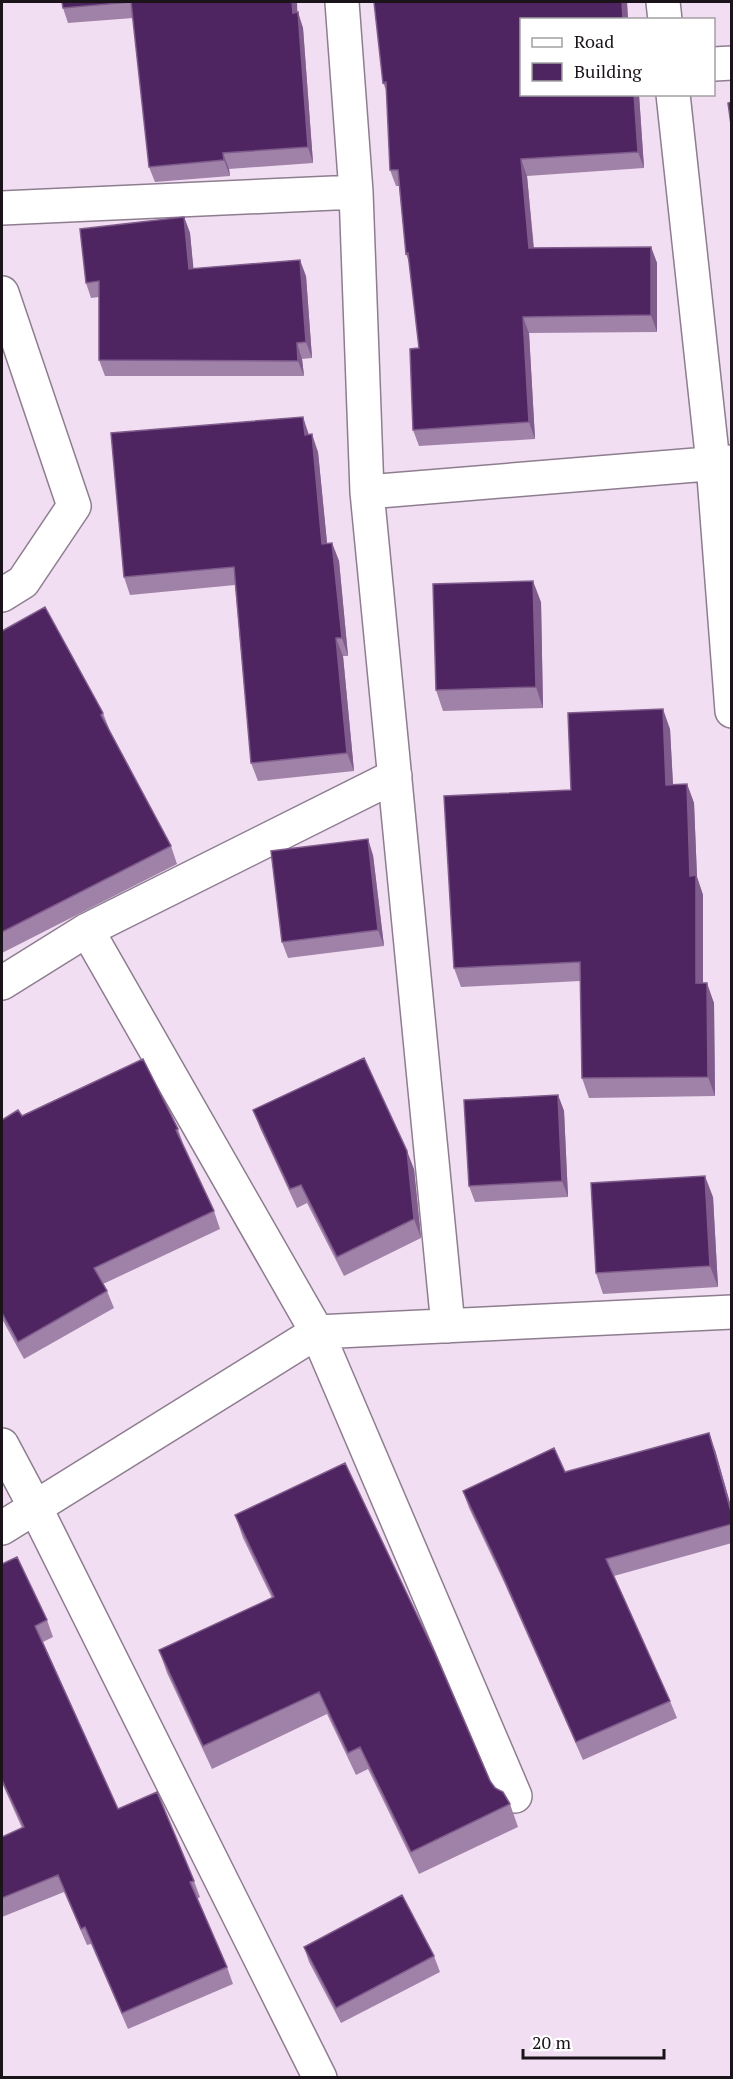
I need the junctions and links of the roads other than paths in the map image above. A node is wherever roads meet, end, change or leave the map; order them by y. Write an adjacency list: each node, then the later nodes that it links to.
1 (342, 2): 7 (street)
2 (663, 2): 3 (street)
3 (665, 18)
4 (732, 63): 5 (street)
5 (715, 64)
6 (673, 96): 10 (street)
7 (356, 192): 8 (street); 11 (street)
8 (2, 208)
9 (2, 292): 12 (street)
10 (722, 462): 11 (street); 13 (street)
11 (367, 492): 14 (street)
12 (2, 595)
13 (732, 711)
14 (395, 776): 15 (street); 18 (street)
15 (87, 930): 16 (street); 19 (street)
16 (4, 976)
17 (732, 1312): 18 (street)
18 (448, 1326): 19 (street)
19 (317, 1332): 21 (street); 23 (street)
20 (2, 1445): 21 (street)
21 (34, 1507): 22 (street); 24 (street)
22 (2, 1528)
23 (515, 1796)
24 (320, 2078)

